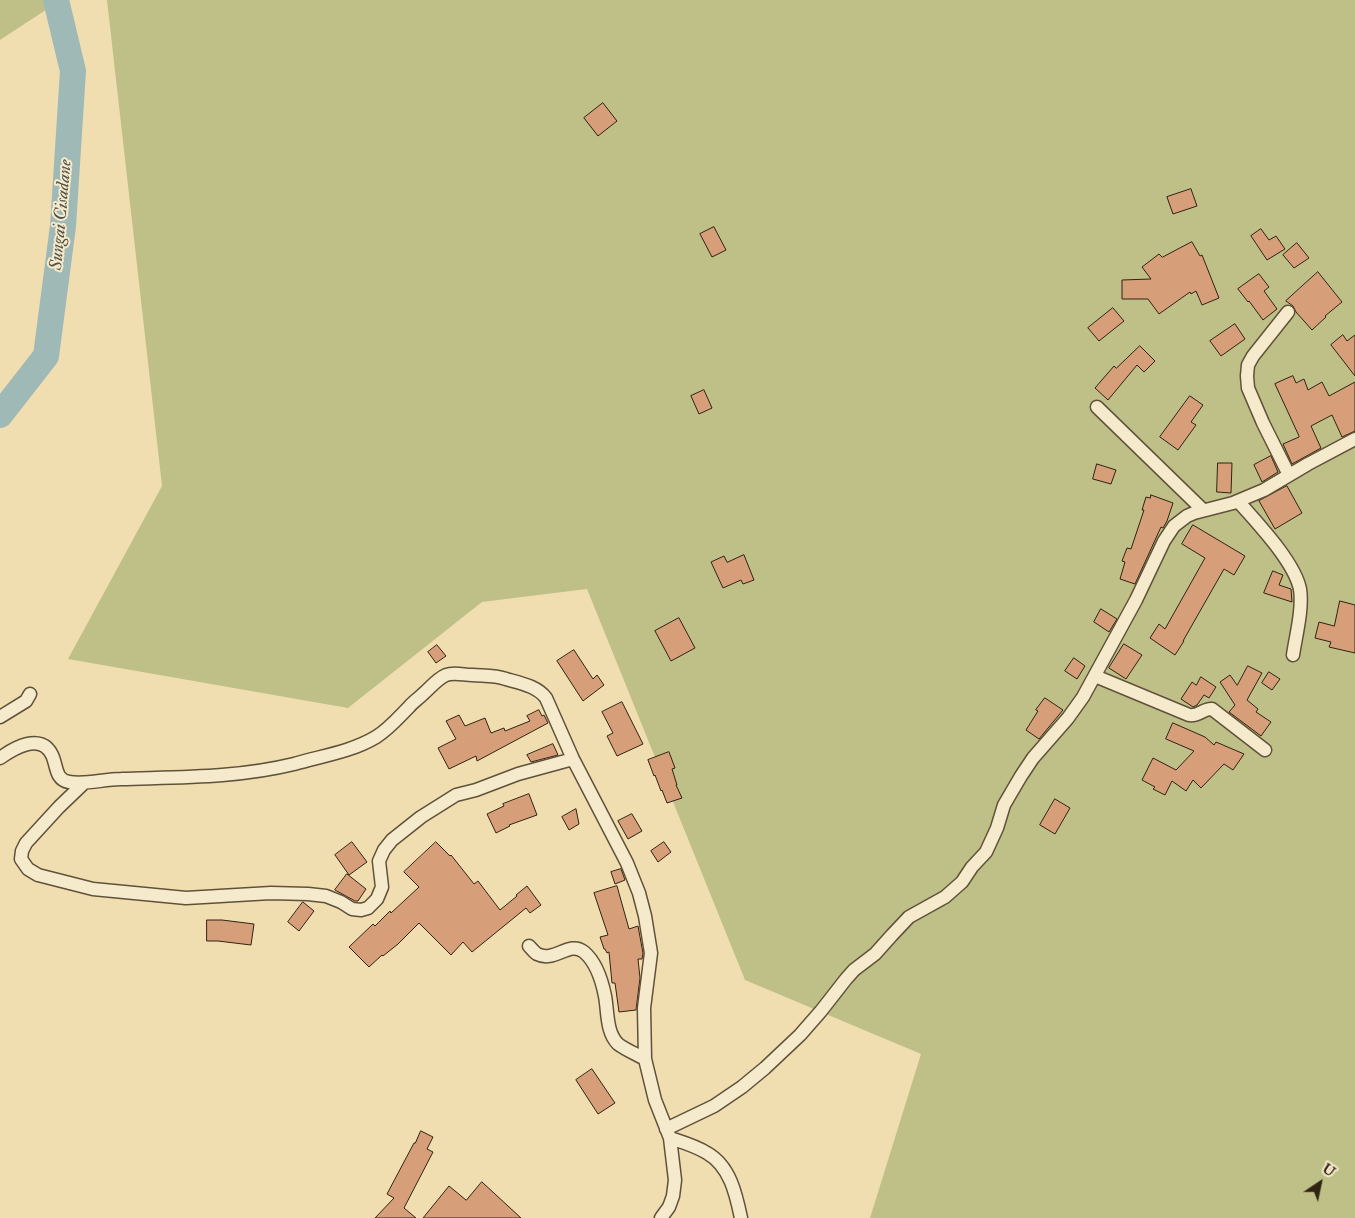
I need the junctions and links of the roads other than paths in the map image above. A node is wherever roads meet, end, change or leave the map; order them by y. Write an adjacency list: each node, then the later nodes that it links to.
1 (1288, 312): 4 (street)
2 (1097, 407): 6 (street)
3 (1355, 439): 4 (street)
4 (1289, 475): 5 (street)
5 (1238, 501): 6 (street); 7 (street)
6 (1202, 510): 8 (street)
7 (1293, 655)
8 (1095, 676): 11 (street); 17 (street)
9 (30, 694): 10 (street)
10 (0, 717)
11 (1265, 750)
12 (0, 758): 14 (street)
13 (573, 758): 14 (street); 14 (street); 16 (street)
14 (84, 783)
15 (529, 946): 16 (street)
16 (645, 1059): 17 (street)
17 (668, 1133): 18 (street); 19 (street)
18 (662, 1218)
19 (741, 1218)

